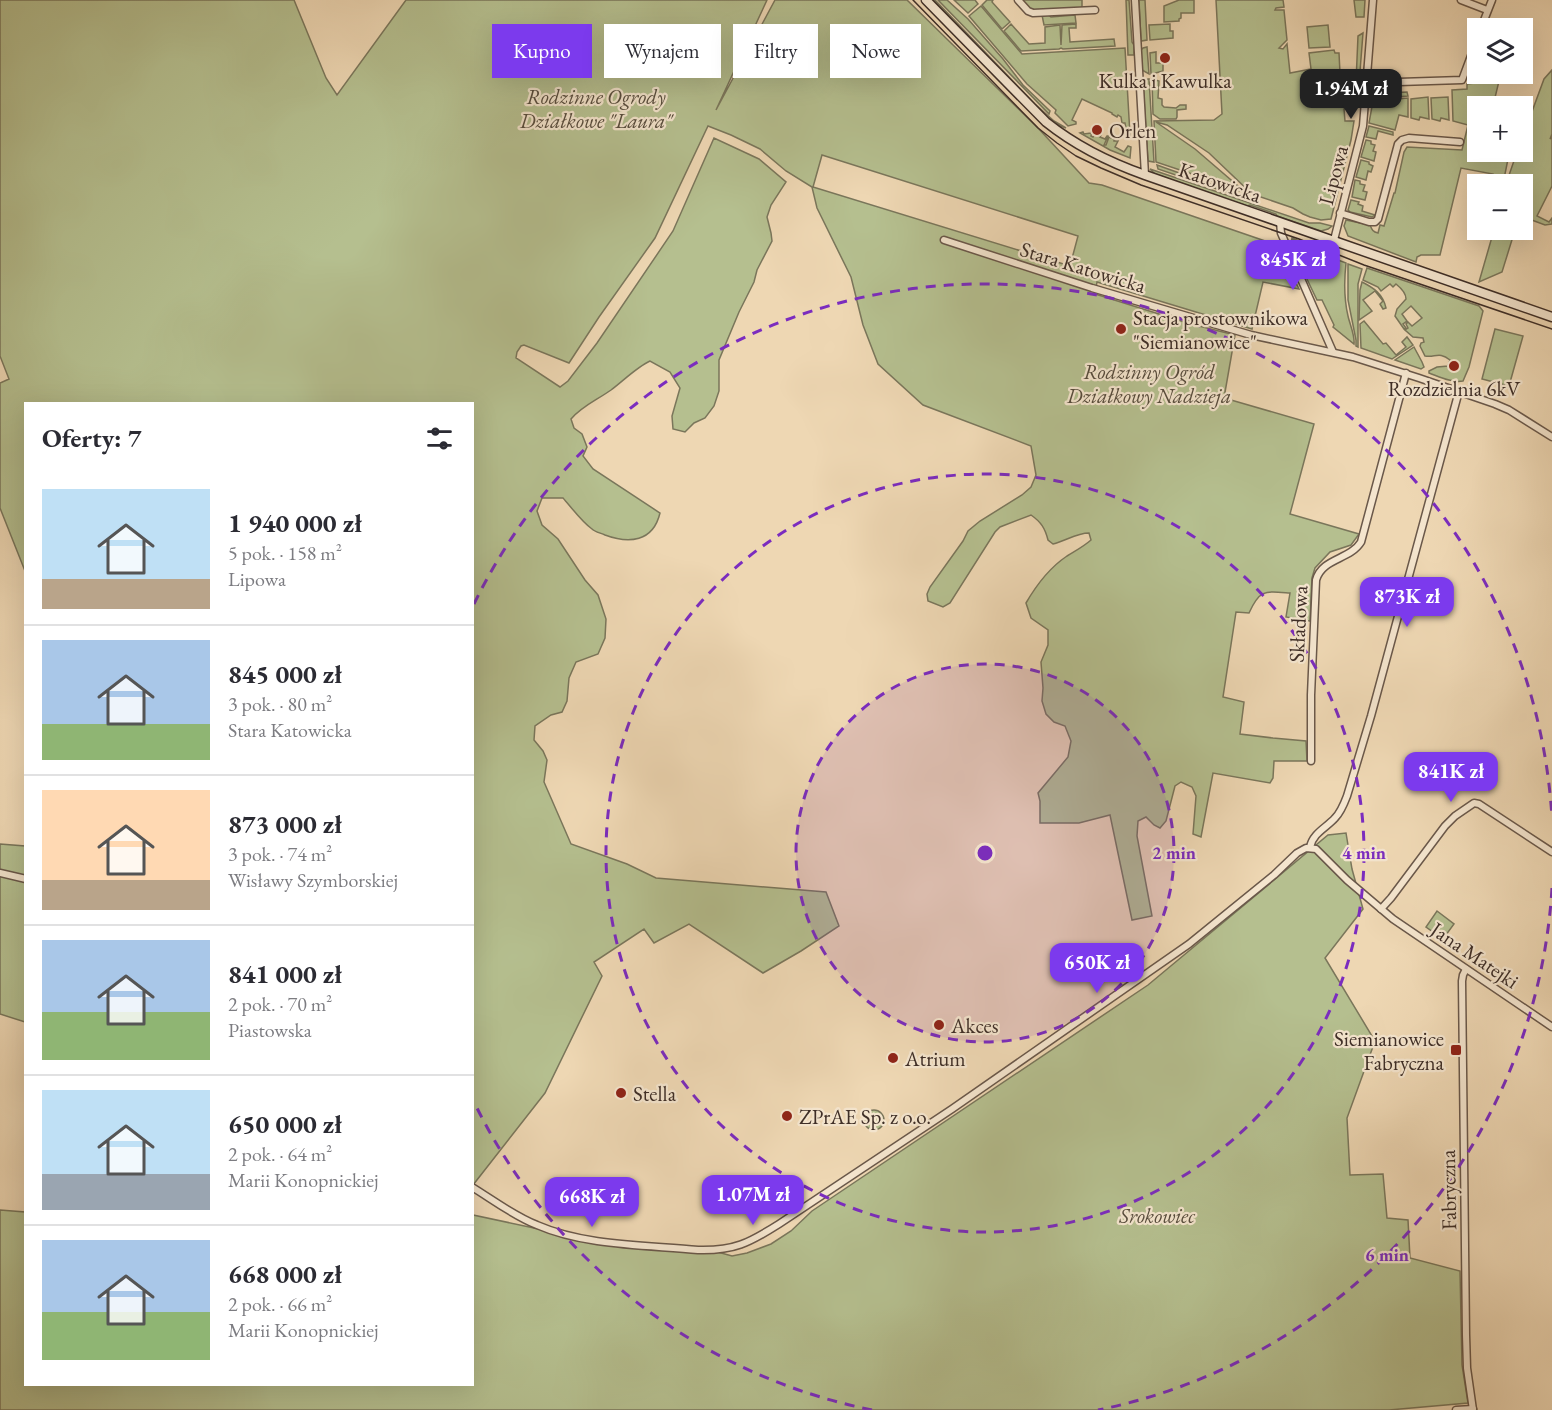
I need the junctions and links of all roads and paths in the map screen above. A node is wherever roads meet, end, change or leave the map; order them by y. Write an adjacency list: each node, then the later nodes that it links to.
1 (926, 0): 13 (main road, Katowicka)
2 (1018, 0): 7 (street)
3 (1135, 0): 13 (street)
4 (1373, 0): 11 (street, Lipowa)
5 (1461, 0): 8 (street)
6 (1492, 0): 8 (street)
7 (1095, 10)
8 (1487, 10): 9 (street)
9 (1484, 18)
10 (1467, 67): 11 (street)
11 (1367, 83): 14 (street, Lipowa)
12 (1460, 142): 14 (street)
13 (1145, 175): 15 (main road, Katowicka)
14 (1340, 213): 17 (street, Lipowa)
15 (1280, 222): 17 (main road, Katowicka); 19 (street)
16 (944, 240): 19 (street, Stara Katowicka)
17 (1334, 240): 18 (main road, Katowicka)
18 (1552, 317)
19 (1333, 352): 20 (street, Stara Katowicka)
20 (1406, 373): 21 (street, Stara Katowicka); 23 (street, Składowa)
21 (1459, 391): 22 (street, Stara Katowicka); 24 (street)
22 (1552, 437)
23 (1311, 761)
24 (1310, 847): 28 (street, Jana Matejki); 31 (street)
25 (1552, 852): 28 (street)
26 (0, 873): 27 (street)
27 (24, 879)
28 (1381, 909): 29 (street, Jana Matejki)
29 (1466, 969): 30 (street, Jana Matejki); 32 (street, Fabryczna)
30 (1552, 1027)
31 (474, 1188)
32 (1473, 1409): 33 (street)
33 (1456, 1410)

